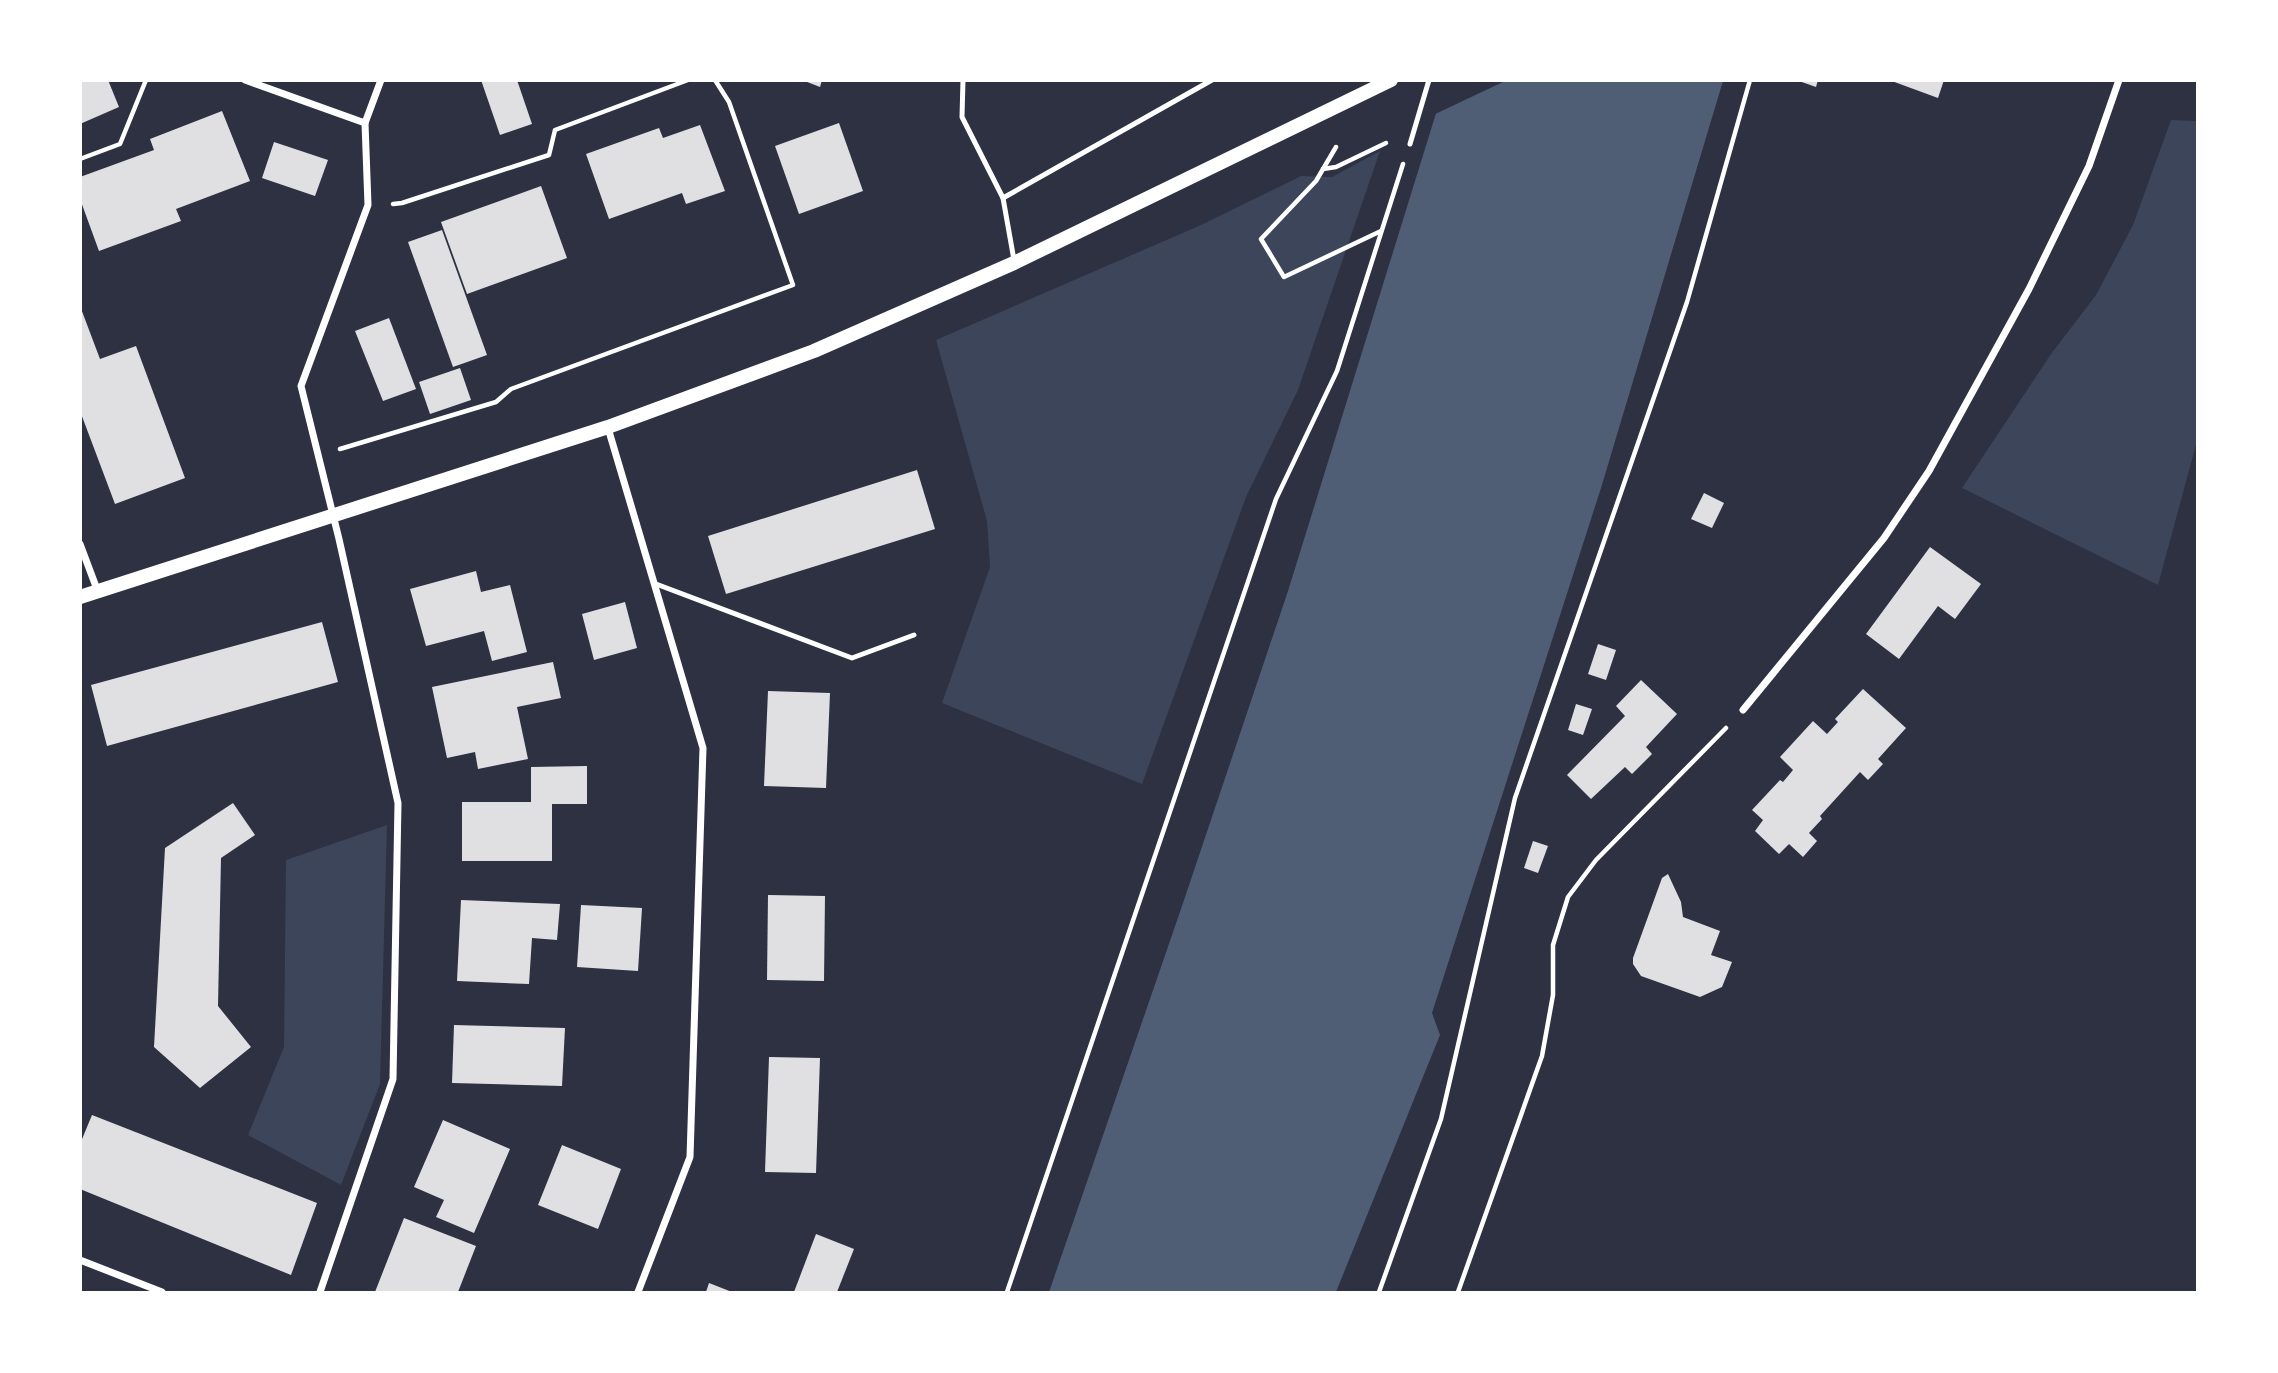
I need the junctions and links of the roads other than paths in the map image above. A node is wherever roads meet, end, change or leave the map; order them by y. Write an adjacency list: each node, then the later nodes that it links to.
1 (245, 80): 8 (street)
2 (381, 80): 8 (street)
3 (963, 80): 10 (lane)
4 (1212, 80): 10 (lane)
5 (1391, 80): 11 (main road)
6 (1429, 80): 9 (lane)
7 (2119, 80): 19 (street)
8 (365, 123): 13 (street)
9 (1410, 144)
10 (1003, 198): 11 (lane)
11 (1014, 263): 12 (main road)
12 (608, 427): 13 (main road); 15 (street)
13 (333, 517): 16 (main road); 22 (street)
14 (80, 544): 16 (street)
15 (656, 584): 18 (lane); 23 (street)
16 (98, 592): 17 (main road)
17 (80, 597)
18 (914, 635)
19 (1743, 710)
20 (80, 1260): 21 (street)
21 (162, 1293)
22 (320, 1293)
23 (638, 1293)

